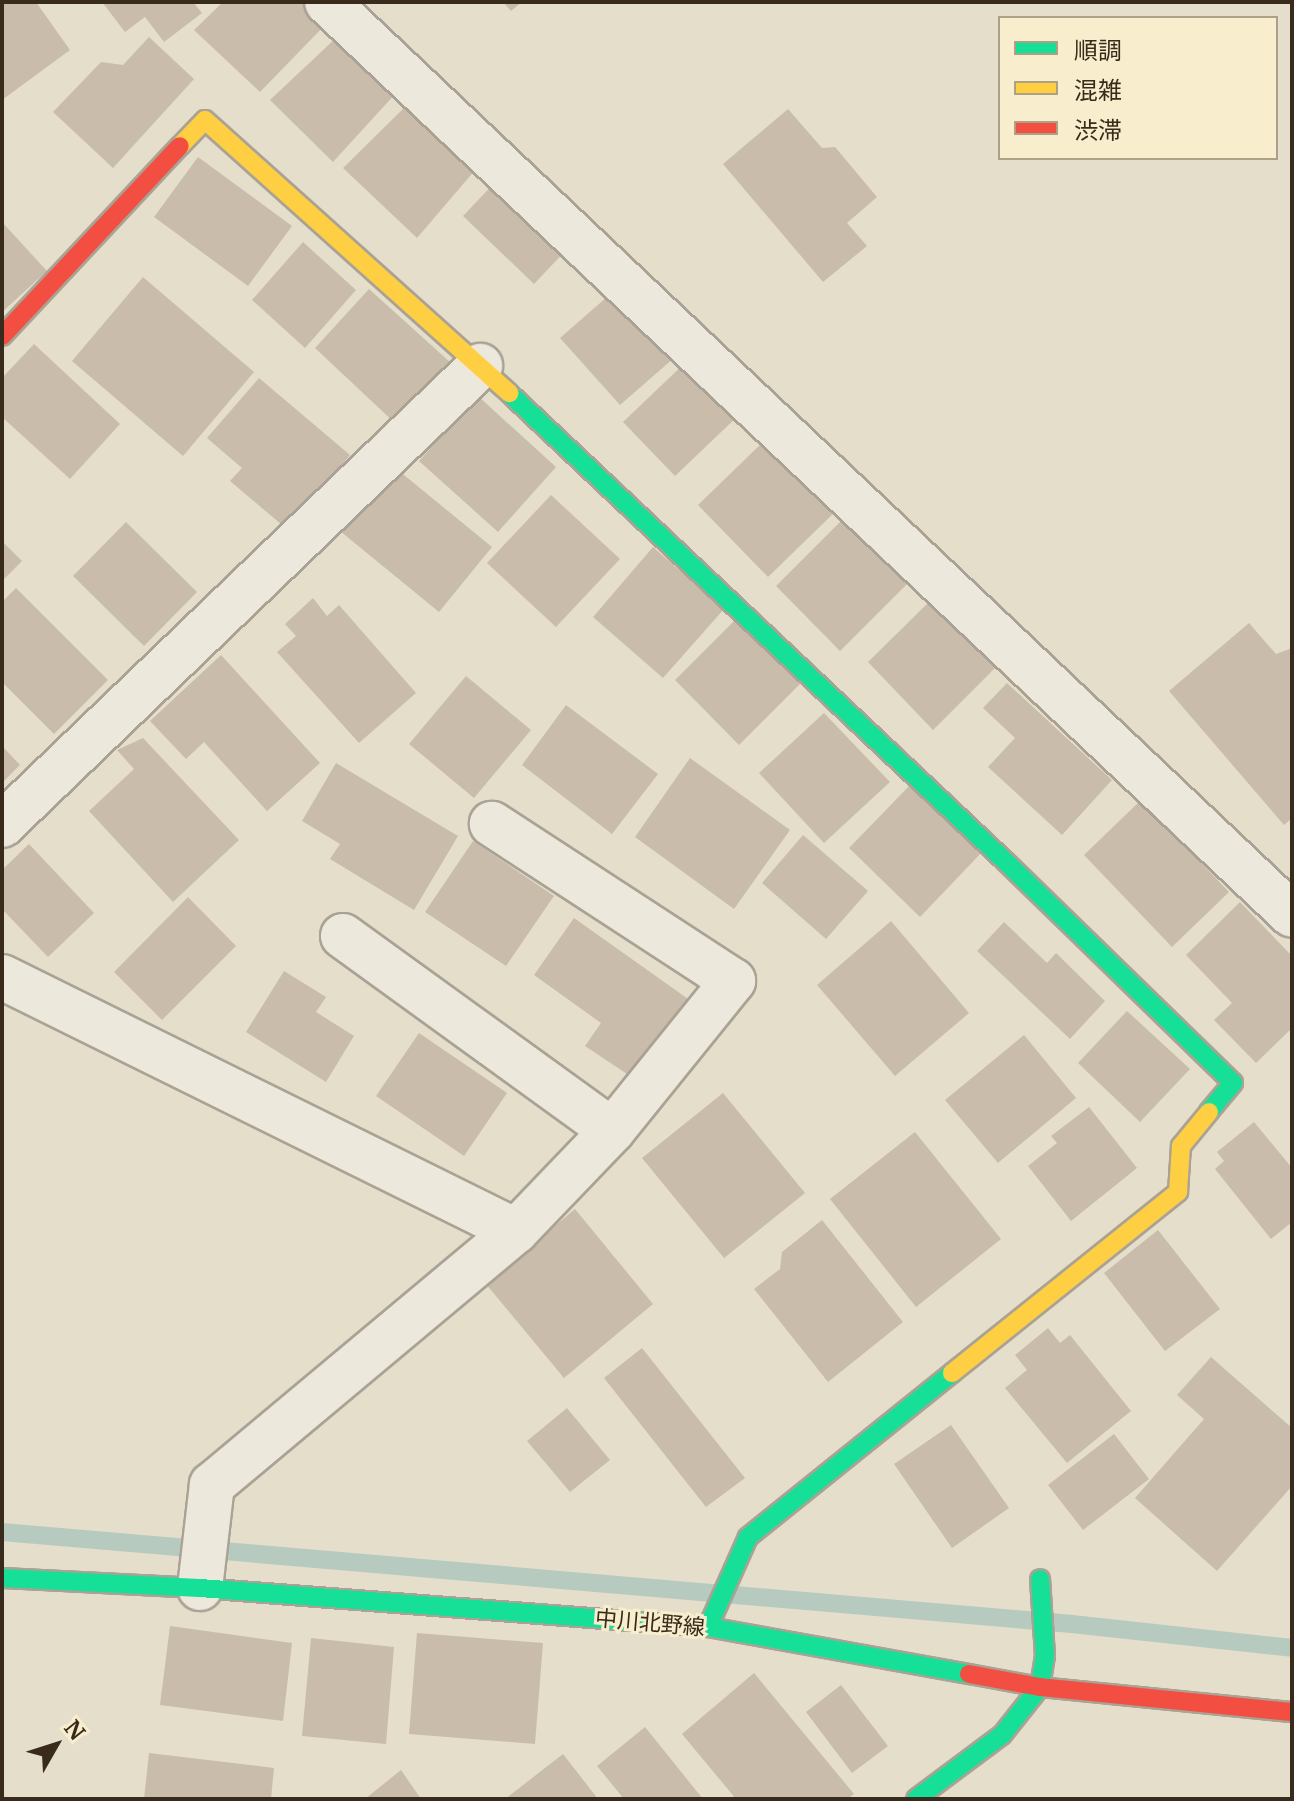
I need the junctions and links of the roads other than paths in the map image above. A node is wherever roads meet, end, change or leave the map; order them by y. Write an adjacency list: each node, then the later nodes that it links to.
1 (327, 2): 6 (street)
2 (2, 336): 3 (street)
3 (480, 366): 5 (street); 14 (street)
4 (492, 824): 9 (street)
5 (2, 825)
6 (1292, 915)
7 (343, 936): 9 (street)
8 (2, 977): 10 (street)
9 (612, 1131): 10 (street)
10 (516, 1231): 13 (street)
11 (2, 1578): 13 (street, 中川北野線)
12 (1040, 1579): 15 (street)
13 (200, 1588): 14 (street, 中川北野線)
14 (708, 1627): 15 (street, 中川北野線)
15 (1040, 1687): 16 (street, 中川北野線); 17 (street)
16 (1292, 1712)
17 (916, 1799)

